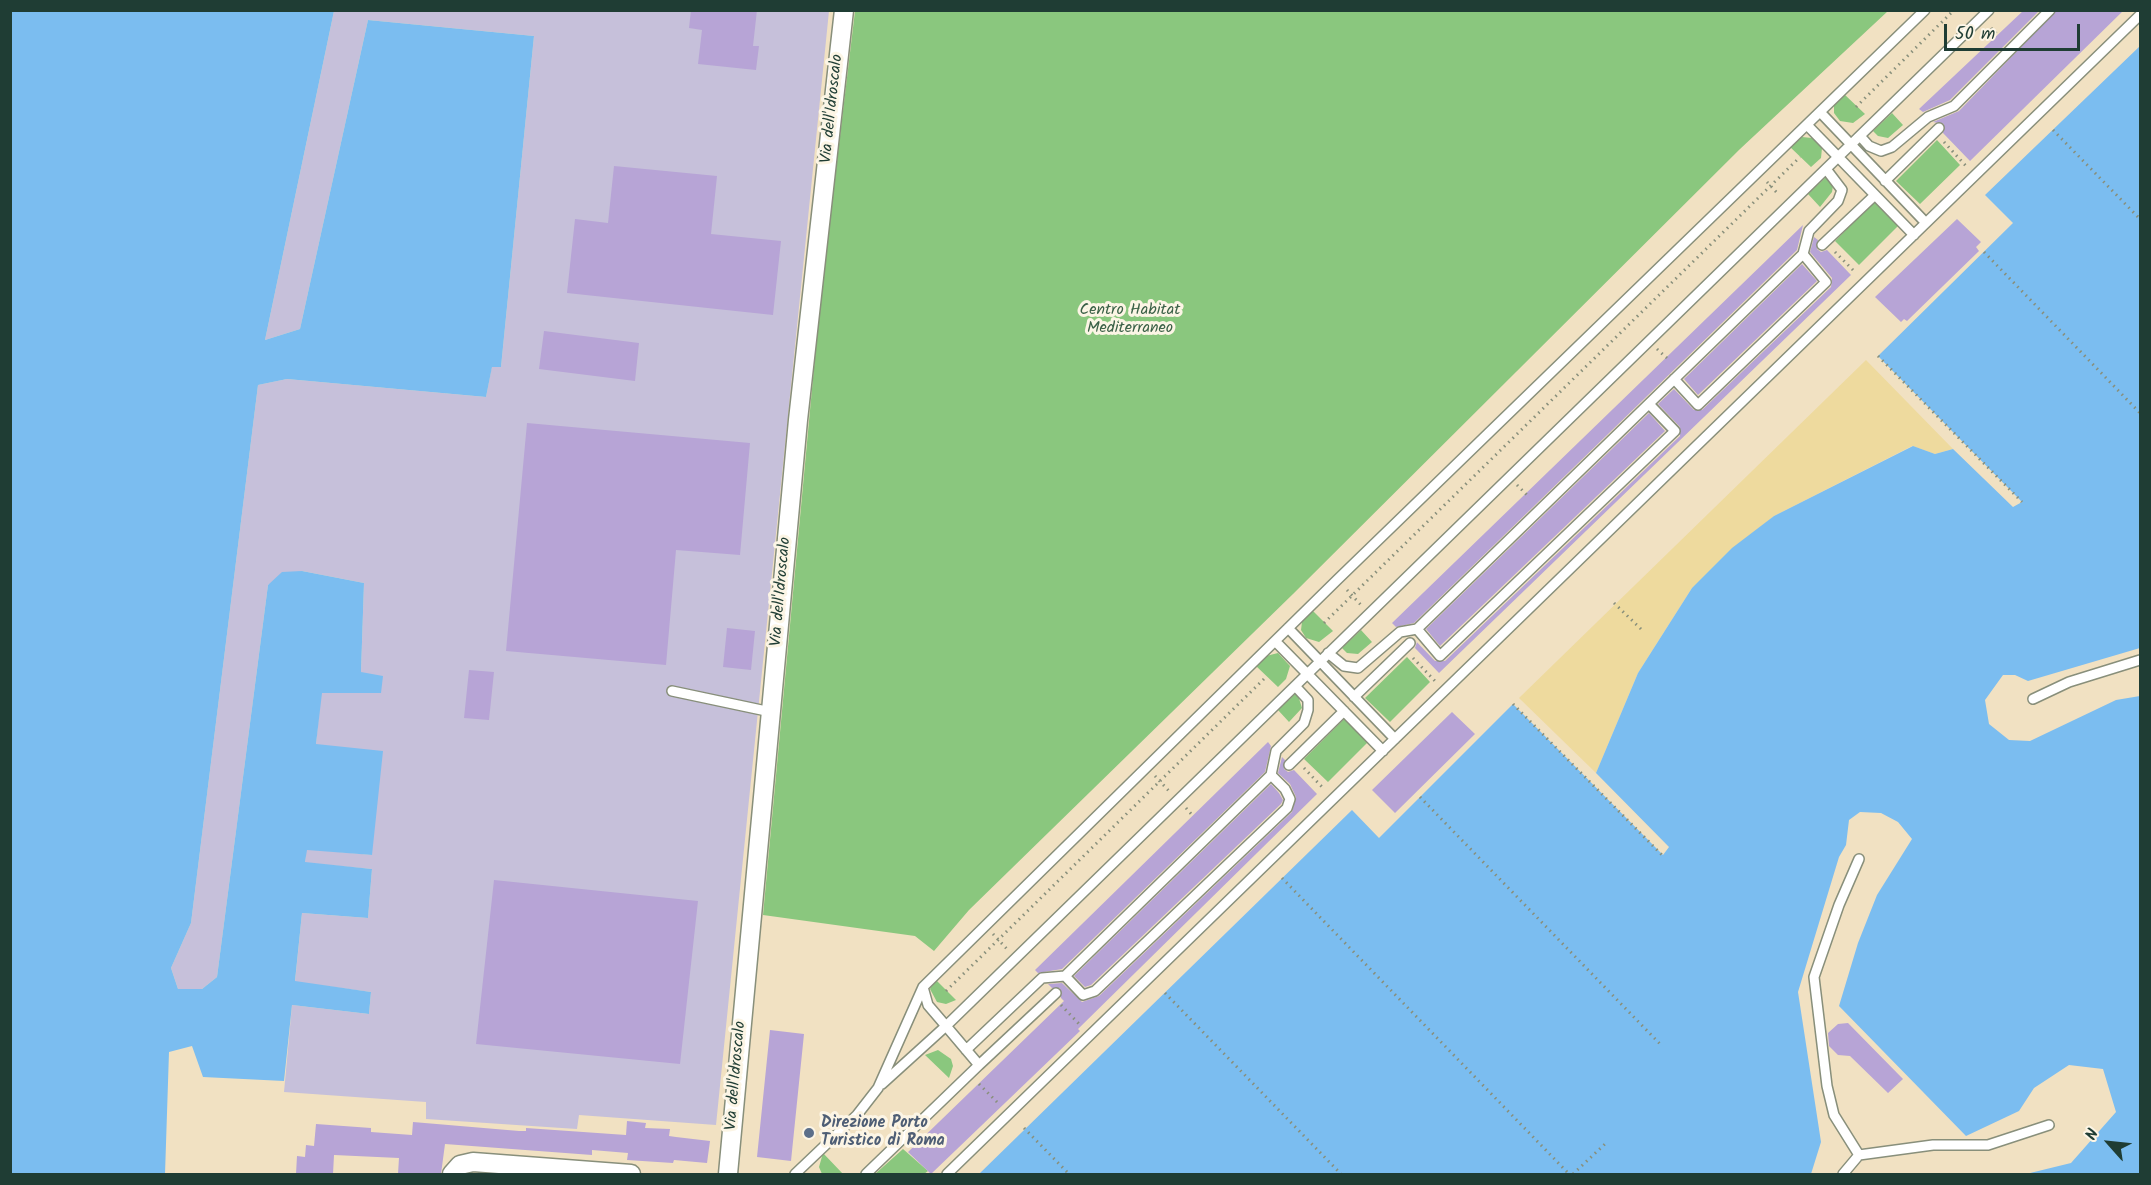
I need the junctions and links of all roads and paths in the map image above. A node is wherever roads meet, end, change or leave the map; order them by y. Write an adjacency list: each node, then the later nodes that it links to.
1 (844, 10): 51 (street, Via dell'Idroscalo)
2 (1925, 10): 8 (lane)
3 (1954, 10): 7 (path)
4 (1989, 10): 12 (lane)
5 (2050, 10): 12 (lane)
6 (2140, 15): 21 (lane)
7 (1857, 106)
8 (1820, 112): 9 (lane); 13 (lane)
9 (1807, 125): 15 (lane); 34 (lane)
10 (2053, 130): 20 (path)
11 (1936, 131): 17 (path); 18 (lane)
12 (1860, 136): 13 (lane)
13 (1851, 145): 15 (lane); 18 (lane)
14 (1800, 157): 33 (path)
15 (1838, 157): 16 (lane); 19 (lane)
16 (1826, 169): 25 (lane); 39 (lane)
17 (1970, 169)
18 (1885, 181): 21 (lane)
19 (1875, 195): 22 (lane); 23 (lane)
20 (2140, 219)
21 (1926, 223): 22 (lane)
22 (1914, 235): 46 (lane)
23 (1824, 244): 26 (path)
24 (1984, 252): 30 (path)
25 (1803, 254): 28 (lane); 28 (lane)
26 (1859, 276)
27 (1878, 356): 31 (path)
28 (1674, 380): 29 (lane)
29 (1649, 404): 35 (lane); 35 (lane)
30 (2140, 413)
31 (2022, 501)
32 (1614, 603): 36 (path)
33 (1324, 623)
34 (1288, 628): 37 (lane); 41 (lane)
35 (1417, 630): 39 (lane)
36 (1642, 630)
37 (1275, 641): 42 (lane); 62 (lane)
38 (1407, 646): 46 (path); 47 (lane)
39 (1328, 653): 41 (lane)
40 (2140, 660): 48 (lane)
41 (1320, 662): 42 (lane); 47 (lane)
42 (1308, 674): 44 (lane); 50 (lane)
43 (1267, 676): 63 (path)
44 (1295, 686): 55 (lane); 66 (lane)
45 (672, 691): 51 (lane)
46 (1445, 691): 52 (lane)
47 (1354, 697): 52 (lane)
48 (2033, 699)
49 (1513, 704): 58 (path)
50 (1344, 711): 53 (lane); 54 (lane)
51 (771, 712): 82 (street, Via dell'Idroscalo)
52 (1395, 739): 53 (lane)
53 (1383, 751): 57 (lane)
54 (1292, 762): 57 (path)
55 (1271, 775): 61 (lane); 61 (lane)
56 (1420, 797): 68 (path)
57 (1334, 799): 67 (lane)
58 (1663, 856)
59 (1859, 859): 77 (lane)
60 (1282, 878): 87 (path)
61 (1065, 976): 69 (lane)
62 (923, 987): 66 (lane); 72 (lane)
63 (946, 991)
64 (1165, 993): 86 (path)
65 (1054, 994): 67 (path); 70 (lane)
66 (946, 1026): 69 (lane); 72 (lane)
67 (1091, 1035): 73 (lane)
68 (1662, 1046)
69 (966, 1050): 70 (lane)
70 (979, 1065): 71 (lane)
71 (970, 1074): 73 (path); 83 (lane)
72 (878, 1088): 78 (lane)
73 (1009, 1114): 84 (lane)
74 (2049, 1125): 77 (lane)
75 (1024, 1128): 85 (path)
76 (1605, 1144): 87 (path)
77 (1859, 1155): 88 (lane)
78 (801, 1173)
79 (452, 1174): 80 (street)
80 (612, 1174): 81 (street)
81 (631, 1174)
82 (728, 1174)
83 (866, 1174)
84 (947, 1174)
85 (1069, 1174)
86 (1341, 1174)
87 (1571, 1174)
88 (1843, 1174)

